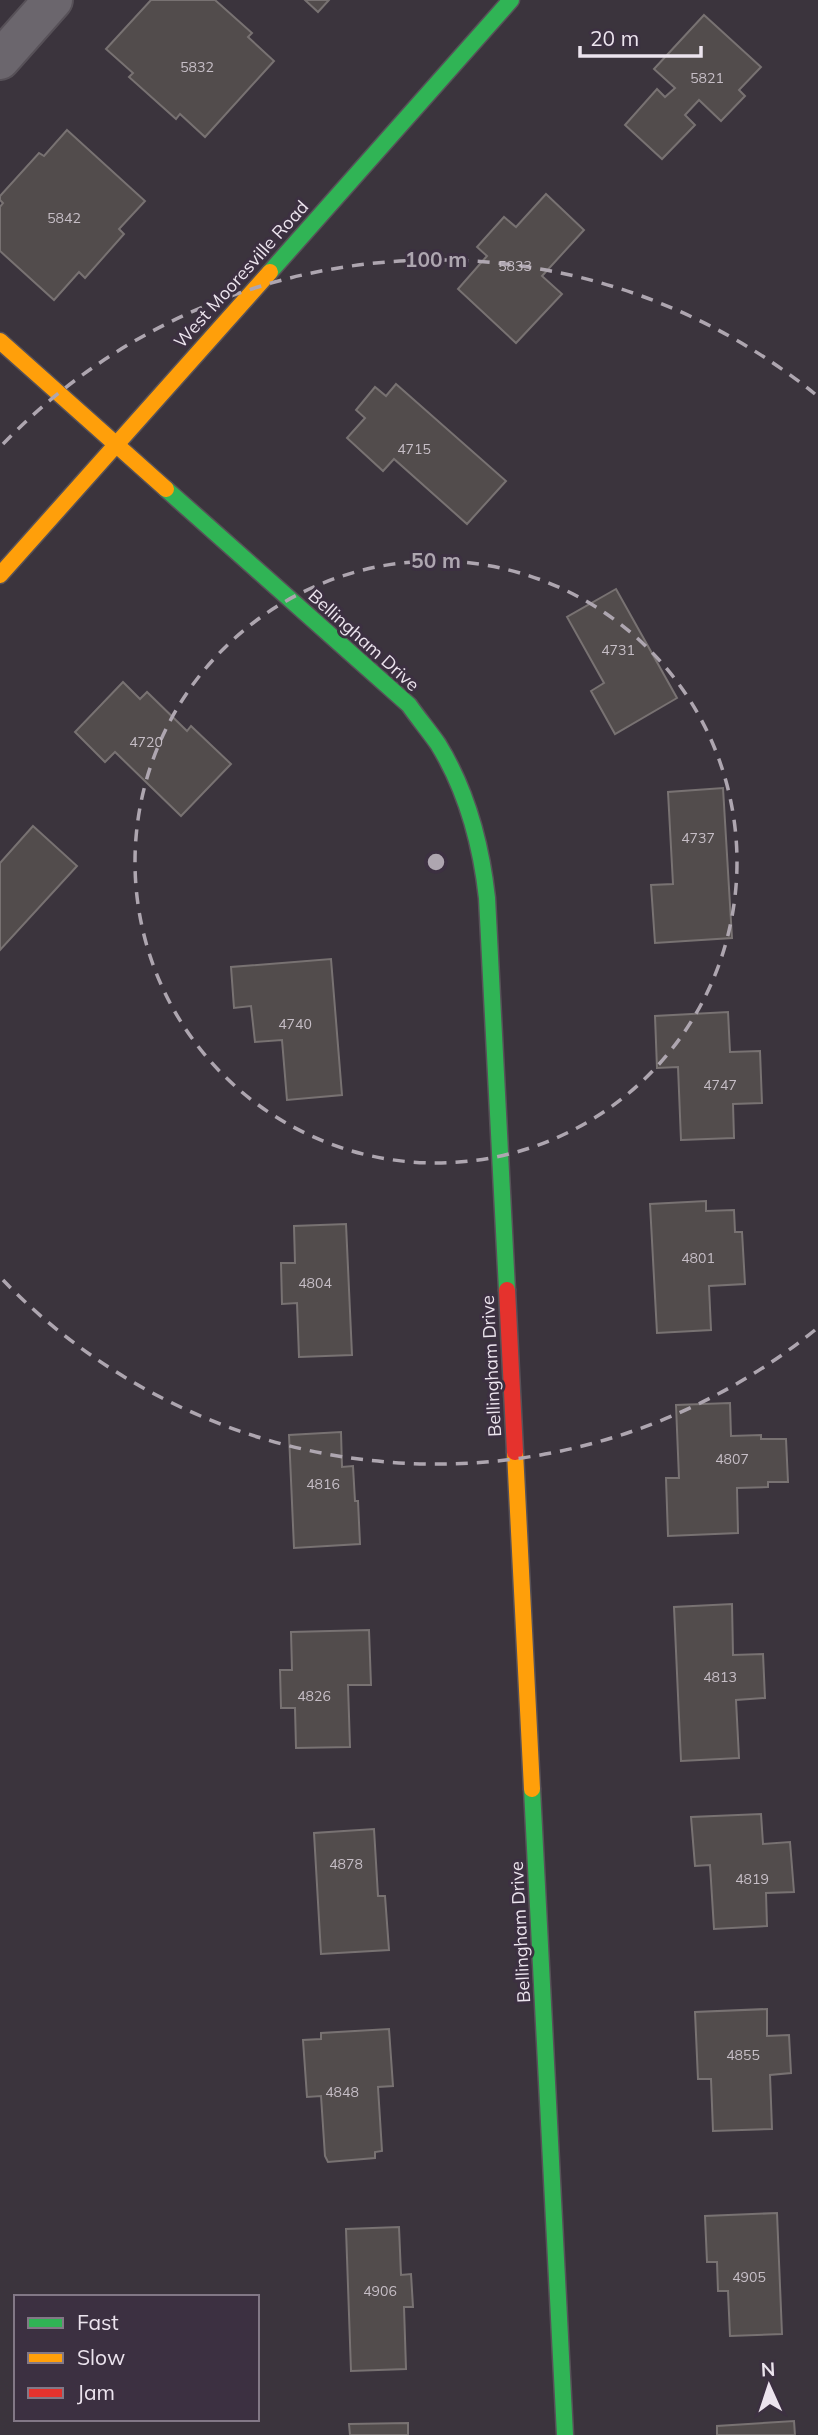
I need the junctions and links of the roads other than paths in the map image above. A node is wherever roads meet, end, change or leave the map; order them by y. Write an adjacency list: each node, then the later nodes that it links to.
1 (53, 0): 3 (street)
2 (510, 0): 5 (street, West Mooresville Road)
3 (0, 60)
4 (0, 341): 5 (street, Bellingham Drive)
5 (116, 444): 6 (street, West Mooresville Road); 7 (street, Bellingham Drive)
6 (0, 575)
7 (565, 2435)

